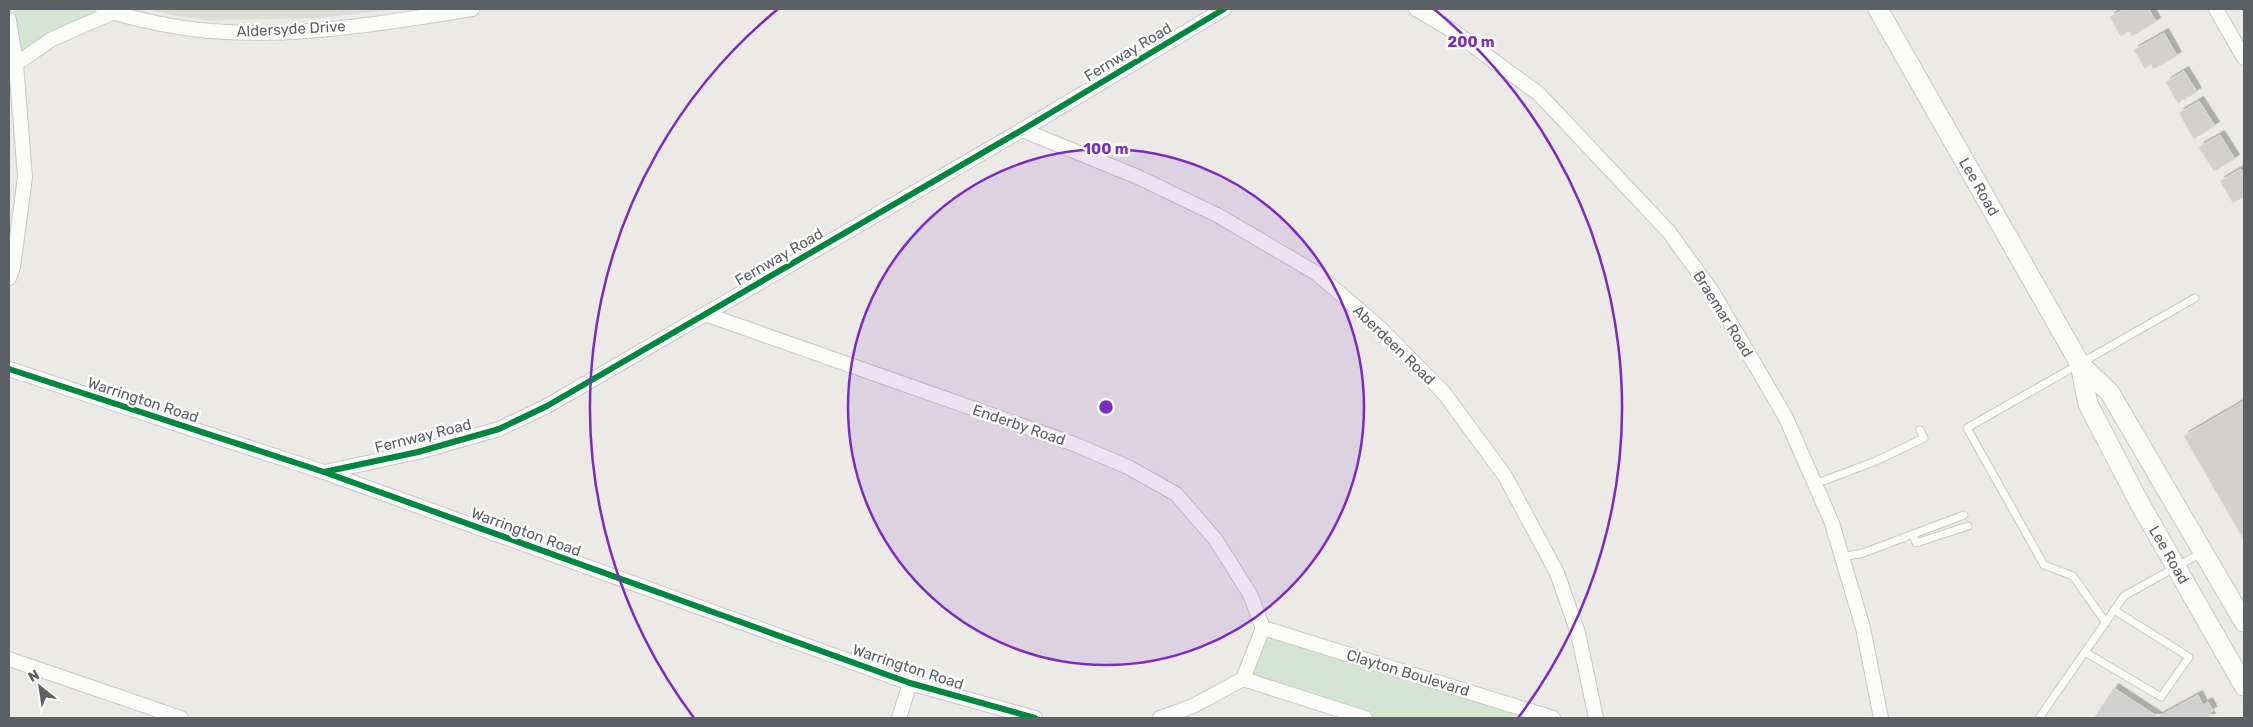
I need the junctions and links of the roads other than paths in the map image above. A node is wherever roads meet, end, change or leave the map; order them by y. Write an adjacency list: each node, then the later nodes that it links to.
1 (472, 9): 6 (street, Aldersyde Drive)
2 (1224, 9): 10 (street, Fernway Road)
3 (1416, 9): 18 (street, Braemar Road)
4 (1878, 9): 14 (main road, Lee Road)
5 (2216, 9): 8 (street)
6 (108, 11): 9 (street, Aldersyde Drive)
7 (9, 20): 9 (street)
8 (2244, 58)
9 (12, 64): 11 (street)
10 (1022, 130): 13 (street, Fernway Road); 40 (street, Aberdeen Road)
11 (9, 278)
12 (2195, 298): 14 (lane)
13 (705, 314): 17 (street, Fernway Road); 28 (street, Enderby Road)
14 (2080, 364): 22 (main road, Lee Road); 24 (main road, Lee Road); 27 (lane)
15 (9, 369): 17 (street, Warrington Road)
16 (1920, 430): 18 (lane)
17 (324, 472): 32 (street, Warrington Road)
18 (1815, 484): 23 (street, Braemar Road)
19 (1964, 515): 21 (lane)
20 (1968, 526): 21 (lane)
21 (1913, 534): 23 (lane)
22 (2203, 552): 24 (lane); 26 (main road, Lee Road)
23 (1842, 557): 41 (street, Braemar Road)
24 (2176, 568): 25 (lane); 33 (main road, Lee Road)
25 (2114, 610): 27 (lane); 29 (lane)
26 (2244, 622)
27 (2106, 623): 29 (lane)
28 (1262, 628): 31 (street); 39 (street, Clayton Boulevard)
29 (2085, 652): 42 (lane)
30 (9, 658): 34 (street)
31 (1243, 679): 37 (street); 38 (street)
32 (910, 683): 35 (street); 36 (street, Warrington Road)
33 (2244, 686)
34 (181, 718)
35 (899, 718)
36 (1035, 718)
37 (1160, 718)
38 (1365, 718)
39 (1553, 718)
40 (1596, 718)
41 (1881, 718)
42 (2038, 718)

